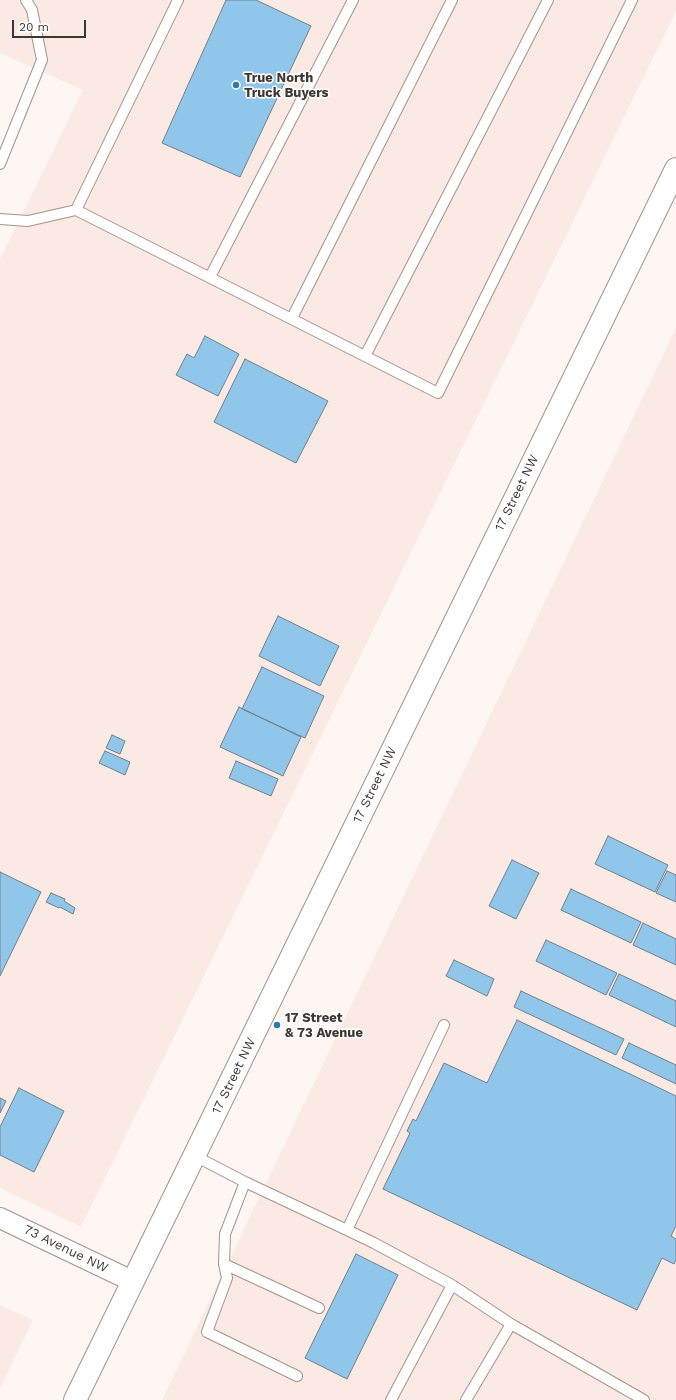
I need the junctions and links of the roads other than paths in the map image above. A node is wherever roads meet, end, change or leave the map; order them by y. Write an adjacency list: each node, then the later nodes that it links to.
1 (26, 0): 7 (lane)
2 (178, 0): 9 (lane)
3 (353, 0): 11 (lane)
4 (452, 0): 12 (lane)
5 (548, 0): 13 (lane)
6 (632, 0): 13 (lane)
7 (0, 164)
8 (676, 170): 15 (main road, 17 Street NW)
9 (76, 210): 10 (lane); 11 (lane)
10 (0, 219)
11 (210, 277): 12 (lane)
12 (292, 318): 13 (lane)
13 (365, 356)
14 (444, 1025): 18 (lane)
15 (195, 1156): 16 (lane); 20 (main road, 17 Street NW)
16 (245, 1182): 18 (lane); 19 (lane)
17 (0, 1218): 20 (street, 73 Avenue NW)
18 (347, 1230): 21 (lane)
19 (224, 1264): 22 (lane); 24 (lane)
20 (132, 1281): 26 (main road, 17 Street NW)
21 (452, 1286): 23 (lane); 27 (lane)
22 (319, 1308)
23 (511, 1324): 25 (lane); 28 (lane)
24 (296, 1376)
25 (637, 1398)
26 (75, 1400)
27 (391, 1400)
28 (466, 1400)

